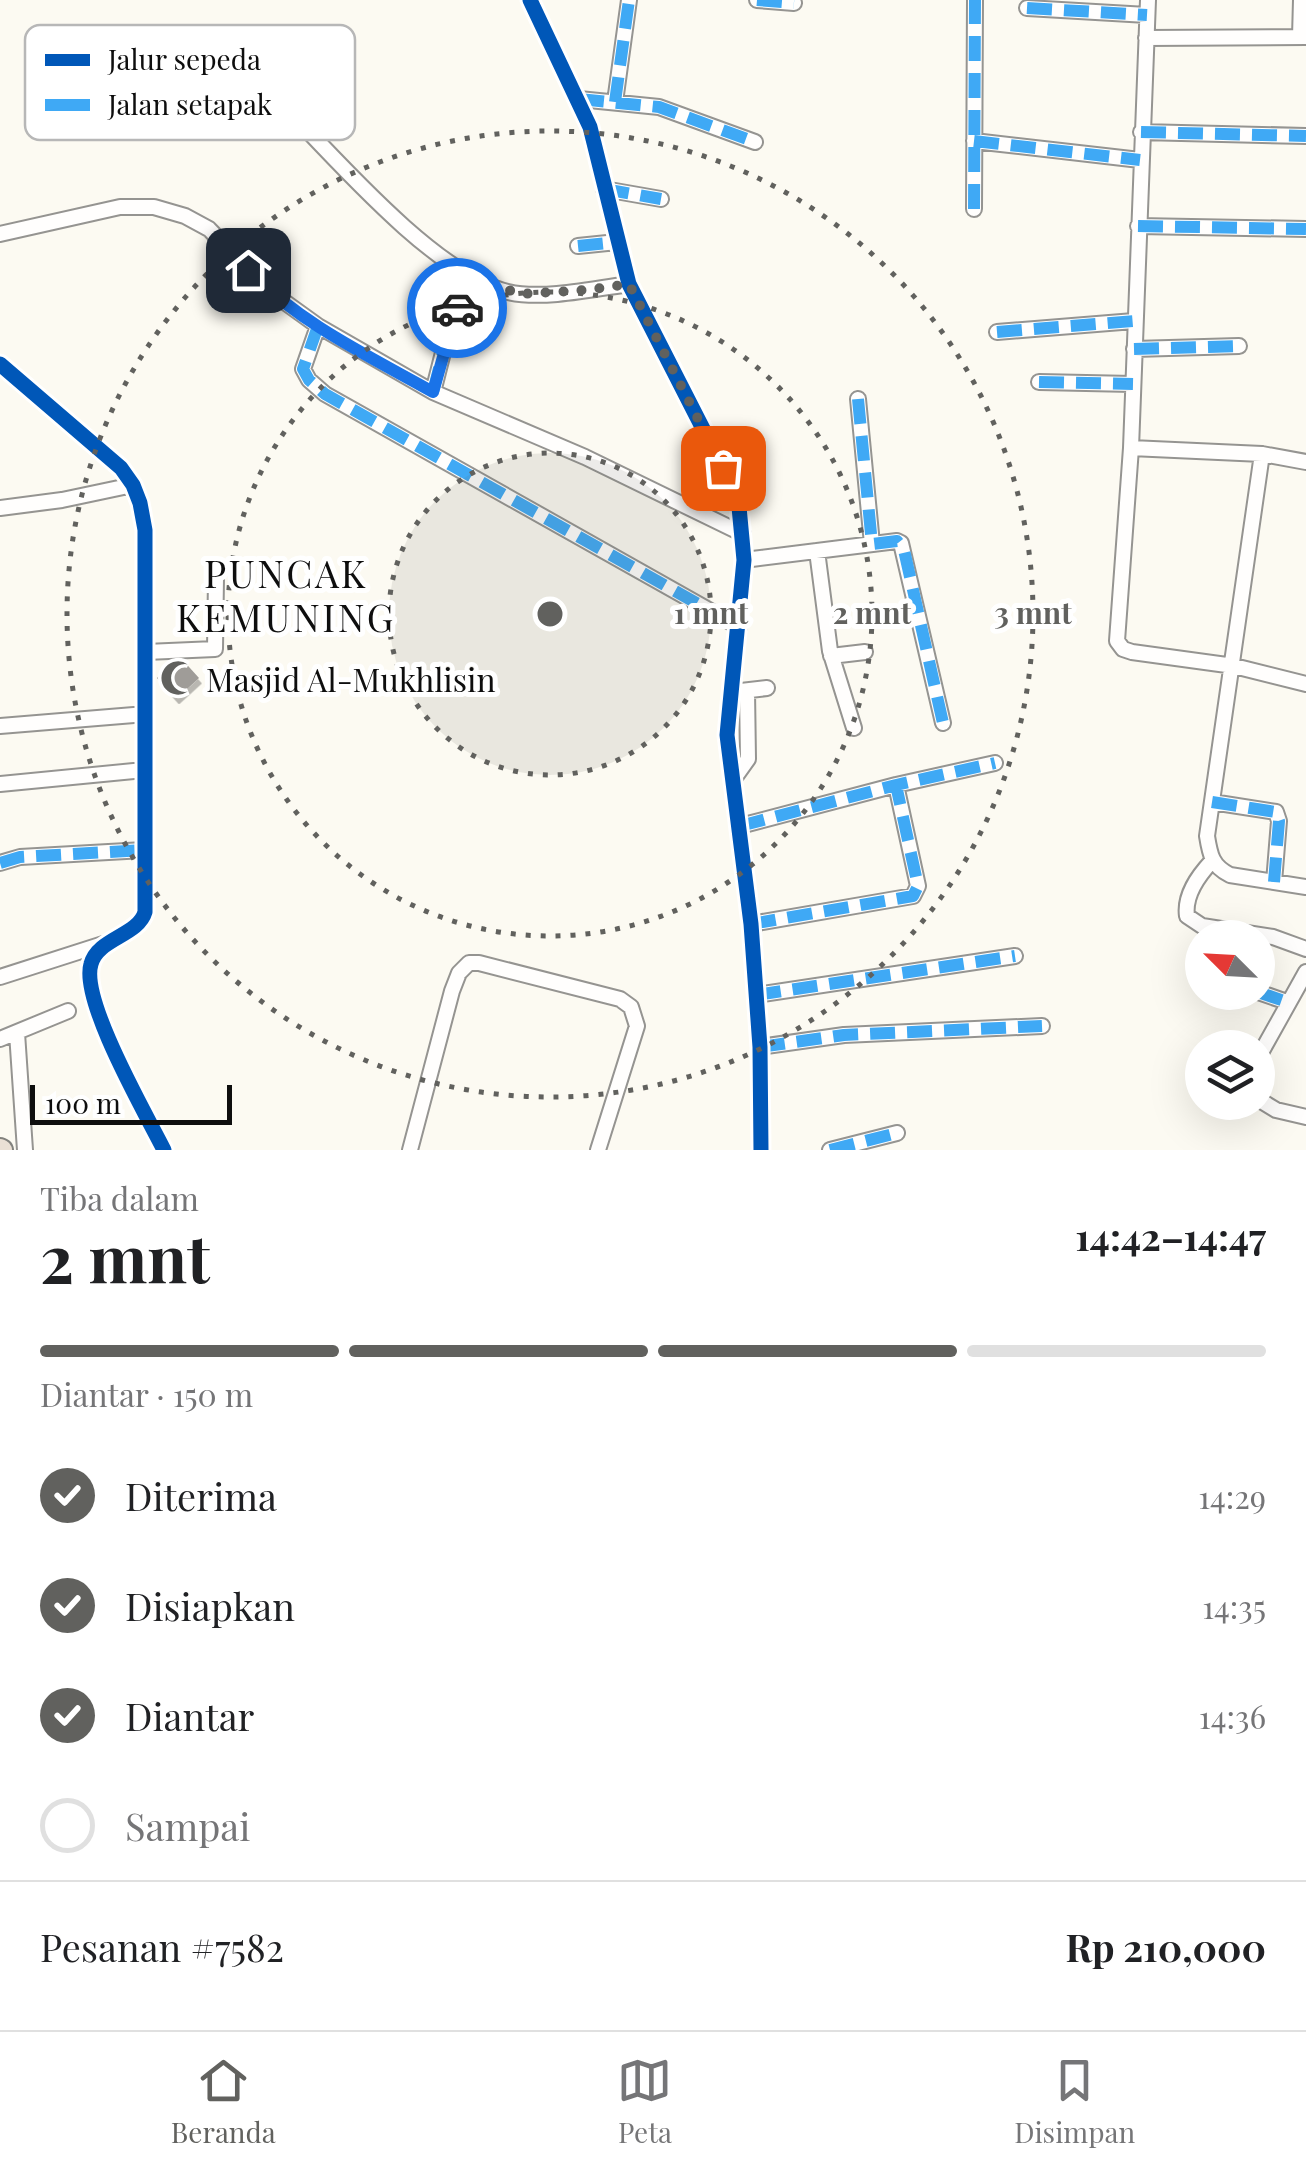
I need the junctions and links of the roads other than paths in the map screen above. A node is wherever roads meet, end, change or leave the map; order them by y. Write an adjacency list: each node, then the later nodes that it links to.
1 (530, 0): 11 (street)
2 (629, 0): 12 (street)
3 (757, 0): 6 (street)
4 (975, 0): 16 (street)
5 (1301, 0): 9 (street)
6 (794, 3)
7 (1147, 7): 8 (street); 10 (street)
8 (1026, 8)
9 (1303, 37): 10 (street)
10 (1146, 38): 13 (street)
11 (579, 99): 12 (street); 19 (street)
12 (615, 102): 17 (street)
13 (1141, 132): 14 (street); 18 (street)
14 (1306, 136)
15 (318, 140): 27 (street)
16 (974, 141): 18 (street); 21 (street)
17 (755, 142)
18 (1140, 160): 22 (street)
19 (604, 189): 20 (street); 25 (street)
20 (662, 200)
21 (974, 210)
22 (1138, 226): 23 (street); 29 (street)
23 (1306, 229)
24 (0, 234): 30 (street)
25 (617, 242): 26 (street); 28 (street)
26 (578, 246)
27 (473, 279): 28 (street); 37 (street)
28 (629, 284): 44 (street)
29 (1134, 321): 31 (street); 33 (street)
30 (318, 326): 37 (street); 49 (street)
31 (997, 332)
32 (1238, 346): 33 (street)
33 (1134, 348): 36 (street)
34 (0, 364): 42 (street)
35 (1038, 382): 36 (street)
36 (1133, 384): 39 (street)
37 (433, 392): 44 (street)
38 (858, 399): 45 (street)
39 (1131, 448): 40 (street); 53 (street)
40 (1262, 454): 41 (street); 53 (street)
41 (1306, 462)
42 (133, 485): 43 (street); 50 (street)
43 (0, 508)
44 (743, 534): 47 (street)
45 (872, 544): 46 (street); 59 (street)
46 (817, 551): 47 (street); 52 (street)
47 (744, 560): 49 (street)
48 (216, 578): 50 (street)
49 (739, 627): 57 (street)
50 (146, 652): 58 (street)
51 (865, 652): 52 (street)
52 (831, 656): 61 (street)
53 (1234, 666): 54 (street); 67 (street)
54 (1306, 684)
55 (767, 688): 56 (street)
56 (747, 691): 57 (street); 64 (street)
57 (730, 692): 64 (street)
58 (146, 714): 60 (street); 63 (street)
59 (943, 724)
60 (0, 726)
61 (854, 728)
62 (995, 763): 66 (street)
63 (144, 770): 65 (street); 69 (street)
64 (733, 780): 68 (street)
65 (0, 784)
66 (896, 785): 68 (street); 74 (street)
67 (1212, 802): 70 (street); 72 (street)
68 (740, 826): 74 (street)
69 (144, 850): 71 (street); 75 (street)
70 (1212, 861): 72 (street); 76 (street)
71 (0, 863)
72 (1274, 882): 73 (street)
73 (1306, 888)
74 (751, 924): 80 (street)
75 (109, 942): 79 (street); 93 (street)
76 (1306, 949)
77 (1015, 956): 80 (street)
78 (1306, 972): 82 (street)
79 (0, 976)
80 (756, 994): 88 (street)
81 (1275, 998): 82 (street)
82 (1287, 1002): 85 (street)
83 (68, 1011): 86 (street)
84 (1042, 1026): 88 (street)
85 (1272, 1030)
86 (16, 1033): 87 (street); 92 (street)
87 (0, 1039)
88 (760, 1047): 96 (street)
89 (1275, 1109): 90 (street)
90 (1306, 1117)
91 (896, 1132): 97 (street)
92 (25, 1150)
93 (164, 1150)
94 (410, 1150): 95 (street)
95 (598, 1150)
96 (762, 1150)
97 (830, 1150)

